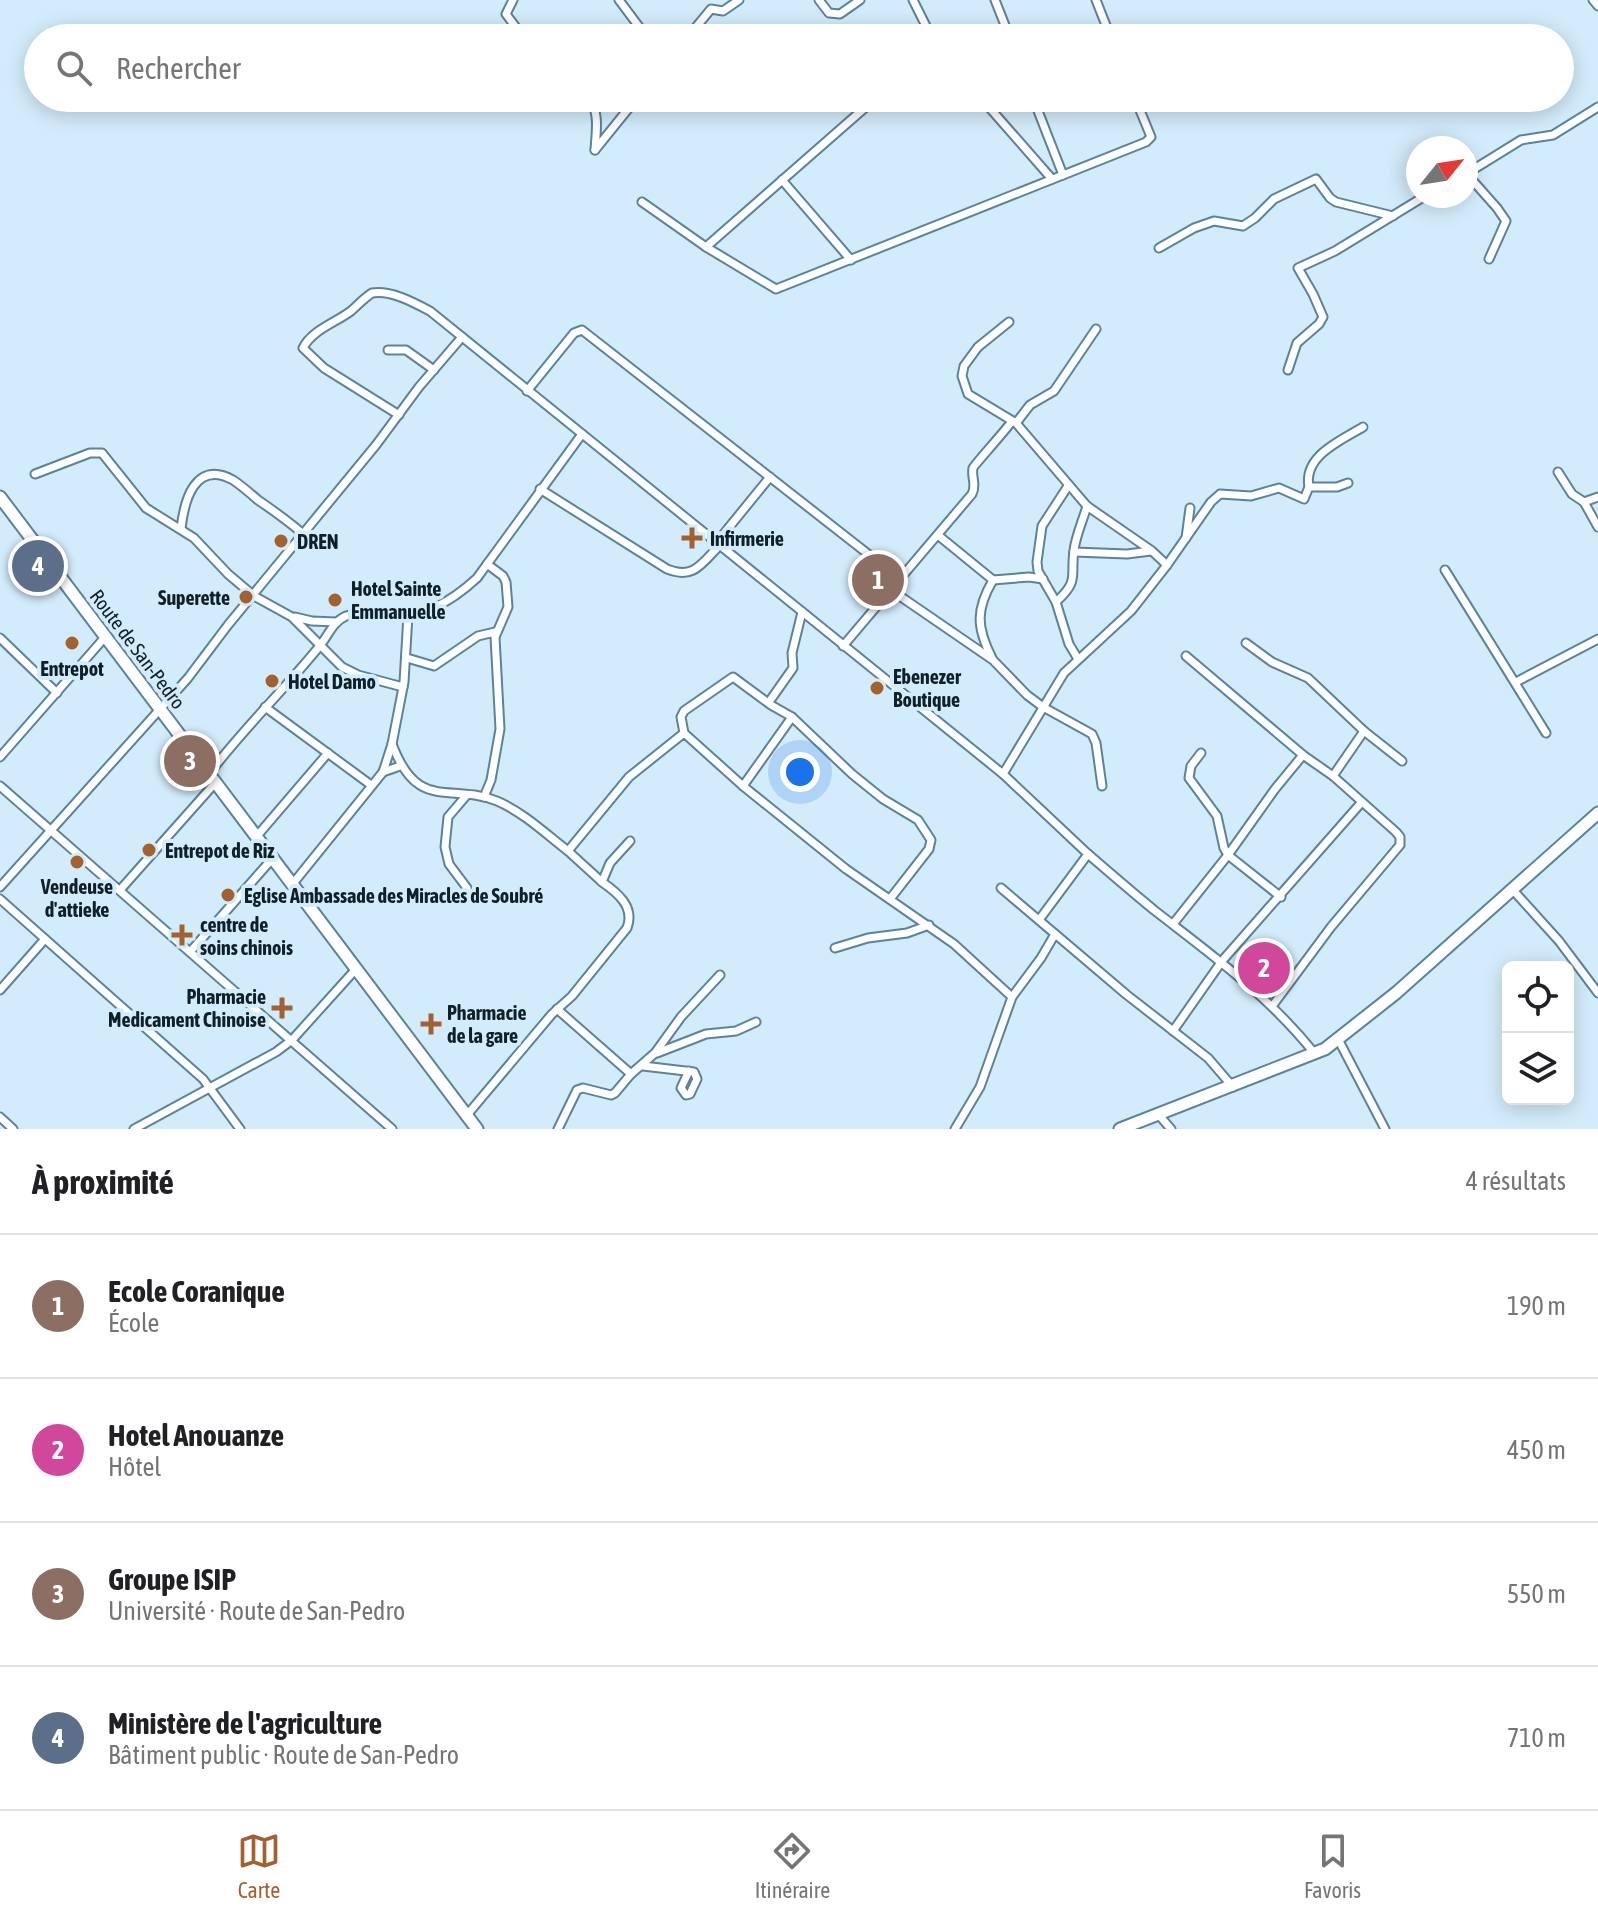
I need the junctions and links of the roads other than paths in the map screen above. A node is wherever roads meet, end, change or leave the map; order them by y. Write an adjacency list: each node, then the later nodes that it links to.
1 (513, 0): 13 (street)
2 (619, 0): 14 (street)
3 (705, 0): 12 (street)
4 (739, 0): 12 (street)
5 (819, 0): 6 (street)
6 (860, 0)
7 (913, 0): 16 (street)
8 (995, 0): 17 (street)
9 (1096, 0): 18 (street)
10 (1593, 0): 11 (street)
11 (1598, 6)
12 (711, 9): 15 (street)
13 (514, 24)
14 (637, 24)
15 (699, 24)
16 (925, 24)
17 (1004, 24)
18 (1105, 24)
19 (1598, 107): 26 (street)
20 (595, 112): 21 (street)
21 (626, 112)
22 (860, 112): 29 (street)
23 (993, 112): 28 (street)
24 (1038, 112): 27 (street)
25 (1141, 112): 27 (street)
26 (1478, 167)
27 (1063, 175): 28 (street)
28 (1052, 179): 37 (street)
29 (782, 180): 34 (street); 37 (street)
30 (1478, 187): 36 (street)
31 (642, 202): 34 (street)
32 (1406, 208): 33 (street)
33 (1393, 216): 35 (street); 43 (street)
34 (706, 247): 37 (street)
35 (1159, 248)
36 (1489, 259)
37 (851, 260)
38 (1009, 322): 46 (street)
39 (1096, 329): 46 (street)
40 (462, 337): 42 (street); 44 (street); 45 (street)
41 (388, 350): 42 (street)
42 (434, 370): 45 (street)
43 (1288, 370)
44 (527, 391): 48 (street); 51 (street)
45 (399, 415): 63 (street)
46 (1014, 422): 53 (street); 64 (street)
47 (1363, 427): 54 (street)
48 (582, 434): 55 (street); 66 (street)
49 (1558, 472): 58 (street)
50 (35, 474): 62 (street)
51 (770, 477): 66 (street); 72 (street)
52 (1348, 483): 54 (street)
53 (1068, 486): 59 (street); 73 (street)
54 (1309, 487): 65 (street)
55 (540, 489): 66 (street); 69 (street)
56 (1598, 497): 58 (street)
57 (1, 500): 83 (main road, Route de San-Pedro)
58 (1584, 502): 61 (street)
59 (1087, 506): 67 (street); 68 (street)
60 (1190, 508): 65 (street)
61 (1598, 527)
62 (181, 529): 63 (street); 76 (street)
63 (304, 535): 76 (street)
64 (939, 536): 72 (street); 74 (street)
65 (1186, 539): 70 (street)
66 (719, 543): 78 (street)
67 (1152, 551): 68 (street); 70 (street)
68 (1074, 552): 77 (street)
69 (487, 564): 79 (street); 82 (street)
70 (1167, 565): 91 (street)
71 (1445, 570): 93 (street)
72 (900, 579): 75 (street)
73 (1043, 579): 74 (street); 77 (street)
74 (993, 580): 92 (street)
75 (891, 590): 88 (street); 92 (street)
76 (254, 596): 80 (street); 97 (street)
77 (1056, 602): 91 (street)
78 (802, 612): 88 (street); 96 (street)
79 (408, 615): 81 (street); 90 (street)
80 (292, 617): 81 (street); 87 (street)
81 (336, 622): 87 (street)
82 (495, 632): 90 (street); 120 (street)
83 (106, 636): 95 (street); 97 (main road, Route de San-Pedro)
84 (0, 638): 95 (street)
85 (1598, 639): 93 (street)
86 (1246, 643): 101 (street)
87 (320, 646): 94 (street); 98 (street)
88 (843, 646): 112 (street)
89 (1186, 656): 107 (street)
90 (407, 658): 94 (street)
91 (1078, 659): 99 (street)
92 (993, 660): 99 (street)
93 (1516, 682): 103 (street)
94 (403, 687): 104 (street)
95 (57, 693): 108 (street)
96 (769, 702): 100 (street); 102 (street)
97 (159, 707): 114 (main road, Route de San-Pedro); 123 (street)
98 (265, 707): 105 (street); 114 (street)
99 (1043, 707): 112 (street); 118 (street)
100 (792, 717): 117 (street); 139 (street)
101 (1364, 731): 109 (street); 113 (street)
102 (684, 733): 117 (street); 126 (street)
103 (1546, 733)
104 (392, 744): 110 (street); 111 (street)
105 (328, 753): 115 (street); 124 (street)
106 (1201, 753): 128 (street)
107 (1303, 755): 113 (street); 128 (street)
108 (0, 757)
109 (1402, 761)
110 (400, 766): 111 (street); 119 (street)
111 (383, 772): 115 (street)
112 (1003, 774): 127 (street)
113 (1333, 776): 121 (street)
114 (213, 778): 124 (main road, Route de San-Pedro); 136 (street)
115 (371, 785): 131 (street)
116 (0, 786): 123 (street)
117 (743, 786): 139 (street)
118 (1102, 786)
119 (466, 796): 120 (street); 133 (street)
120 (484, 797): 126 (street)
121 (1361, 803): 137 (street); 153 (street)
122 (1598, 813): 135 (main road)
123 (51, 832): 132 (street); 136 (street)
124 (257, 836): 129 (main road, Route de San-Pedro)
125 (630, 841): 130 (street)
126 (568, 851): 130 (street)
127 (1088, 854): 140 (street); 141 (street)
128 (1228, 855): 137 (street); 141 (street)
129 (272, 859): 131 (main road, Route de San-Pedro); 146 (street)
130 (602, 882): 154 (street)
131 (291, 886): 148 (main road, Route de San-Pedro)
132 (0, 887)
133 (467, 888)
134 (1001, 888): 140 (street)
135 (1512, 889): 151 (street); 157 (main road)
136 (120, 890): 146 (street)
137 (1281, 897): 147 (street)
138 (0, 899): 144 (street)
139 (890, 899): 142 (street)
140 (1039, 920): 143 (street)
141 (1173, 924): 147 (street)
142 (929, 925): 145 (street); 152 (street)
143 (1055, 934): 152 (street); 156 (street)
144 (45, 939): 150 (street); 164 (street)
145 (835, 948)
146 (190, 952): 158 (street)
147 (1222, 961): 153 (street); 156 (street)
148 (356, 969): 158 (street); 167 (main road, Route de San-Pedro)
149 (720, 975): 159 (street)
150 (0, 990)
151 (1598, 993)
152 (1012, 997): 175 (street)
153 (1273, 1005): 160 (street)
154 (557, 1009): 163 (street); 167 (street)
155 (756, 1022): 159 (street)
156 (1173, 1031): 165 (street)
157 (1338, 1039): 160 (main road); 178 (street)
158 (292, 1040): 164 (street); 172 (street)
159 (655, 1053): 161 (street)
160 (1315, 1054): 165 (main road)
161 (643, 1066): 162 (street); 163 (street)
162 (689, 1071)
163 (631, 1074): 174 (street)
164 (210, 1086): 170 (street); 171 (street)
165 (1233, 1087): 166 (main road)
166 (1158, 1114): 176 (main road); 177 (street)
167 (467, 1115): 173 (main road, Route de San-Pedro)
168 (0, 1117): 169 (street)
169 (13, 1129)
170 (134, 1129)
171 (240, 1129)
172 (392, 1129)
173 (477, 1129)
174 (558, 1129)
175 (955, 1129)
176 (1120, 1129)
177 (1171, 1129)
178 (1385, 1129)

